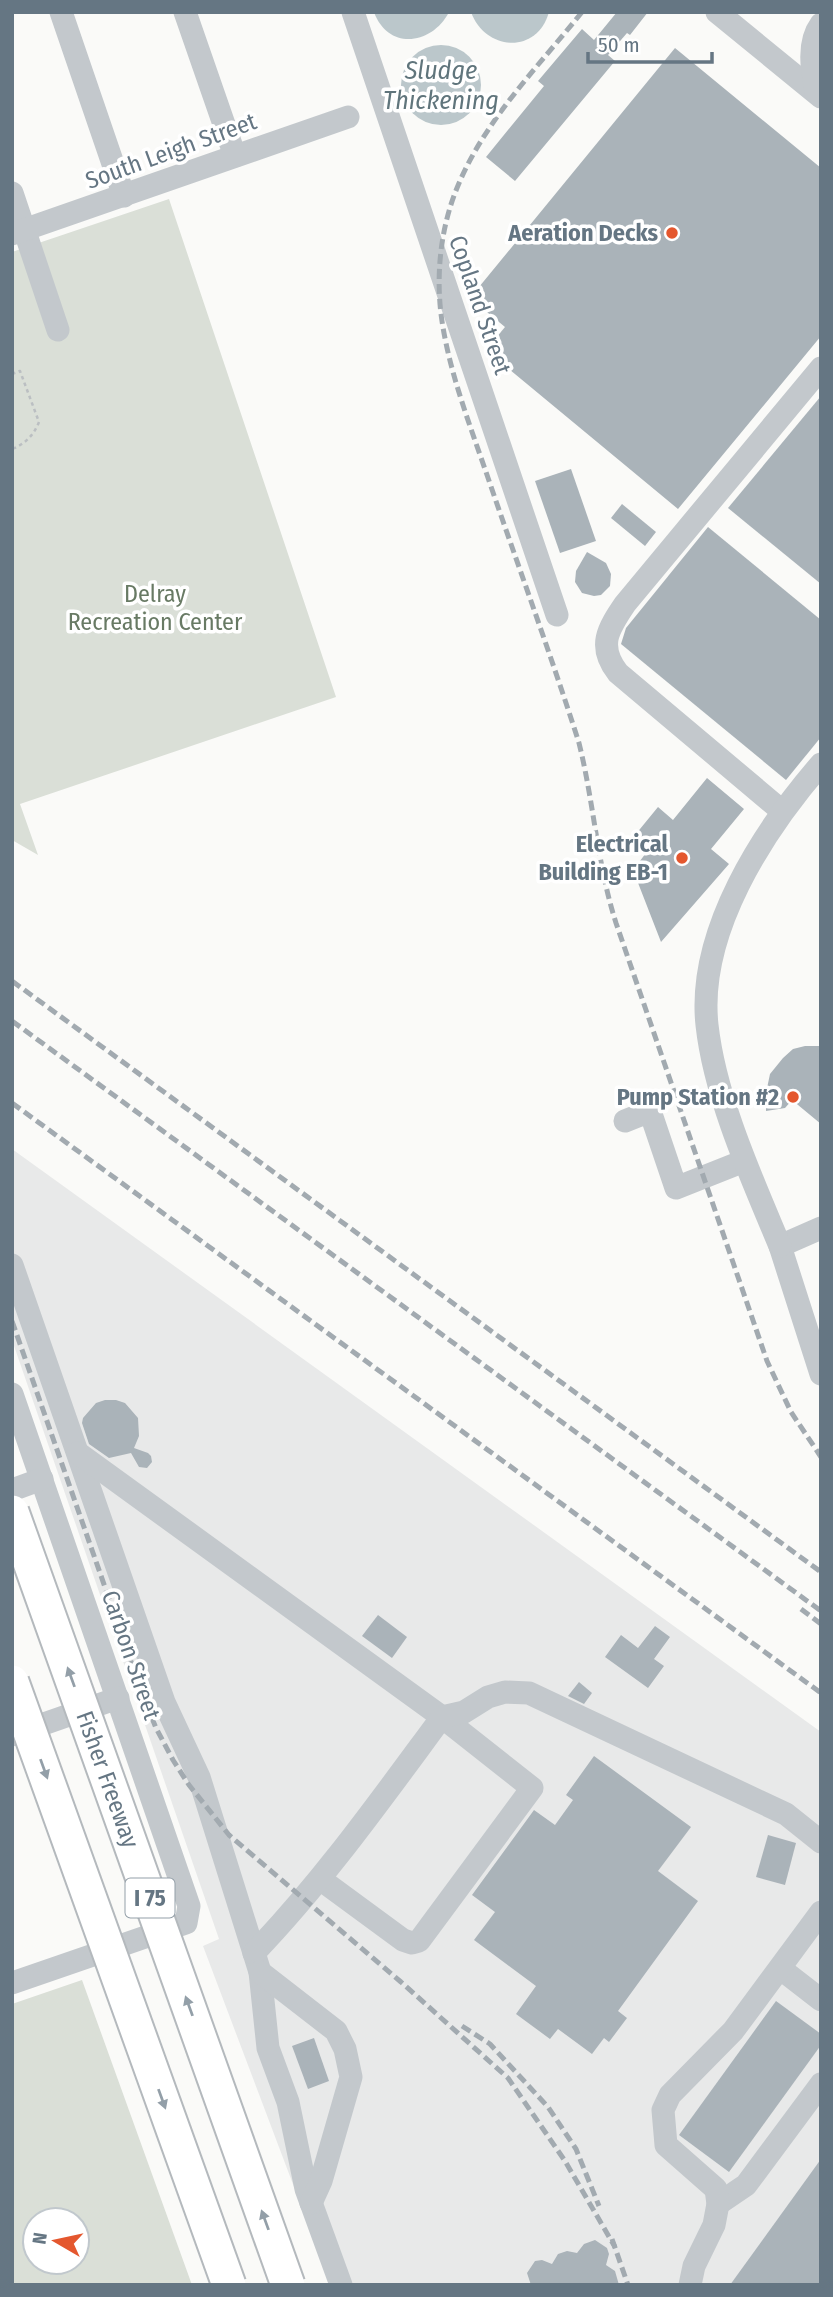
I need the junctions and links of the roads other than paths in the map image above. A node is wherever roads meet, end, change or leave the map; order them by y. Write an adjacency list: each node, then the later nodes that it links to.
1 (61, 12): 10 (street)
2 (185, 12): 8 (street)
3 (353, 12): 14 (street, Copland Street)
4 (717, 12): 6 (street)
5 (821, 24): 6 (street)
6 (818, 95)
7 (348, 117): 8 (street, South Leigh Street)
8 (235, 156): 10 (street, South Leigh Street)
9 (12, 193): 11 (street)
10 (124, 196): 11 (street, South Leigh Street)
11 (19, 232): 12 (street)
12 (58, 330)
13 (821, 368): 16 (street)
14 (557, 615)
15 (821, 764): 16 (street)
16 (782, 811): 18 (street)
17 (625, 1121): 18 (street)
18 (744, 1161): 20 (street)
19 (821, 1228): 20 (street)
20 (780, 1247): 22 (street)
21 (12, 1265): 24 (street)
22 (821, 1374)
23 (12, 1394): 25 (street, Carbon Street)
24 (78, 1453): 30 (street); 35 (street)
25 (42, 1479): 26 (street); 29 (street, Carbon Street)
26 (12, 1490)
27 (12, 1512): 43 (highway, Fisher Freeway / I 75, one-way to 27, bridge)
28 (12, 1682): 42 (highway, I 75, one-way to 42, bridge)
29 (118, 1698): 31 (street); 37 (street, Carbon Street)
30 (442, 1717): 32 (street); 33 (street); 33 (street)
31 (12, 1735)
32 (821, 1842)
33 (320, 1879): 35 (street)
34 (821, 1912): 36 (street)
35 (257, 1963): 40 (street); 40 (street)
36 (780, 1969): 38 (street); 41 (street)
37 (12, 1983)
38 (821, 2000)
39 (821, 2084): 41 (street)
40 (311, 2203): 44 (street)
41 (718, 2204): 45 (street)
42 (229, 2285)
43 (288, 2285)
44 (341, 2285)
45 (690, 2285)

